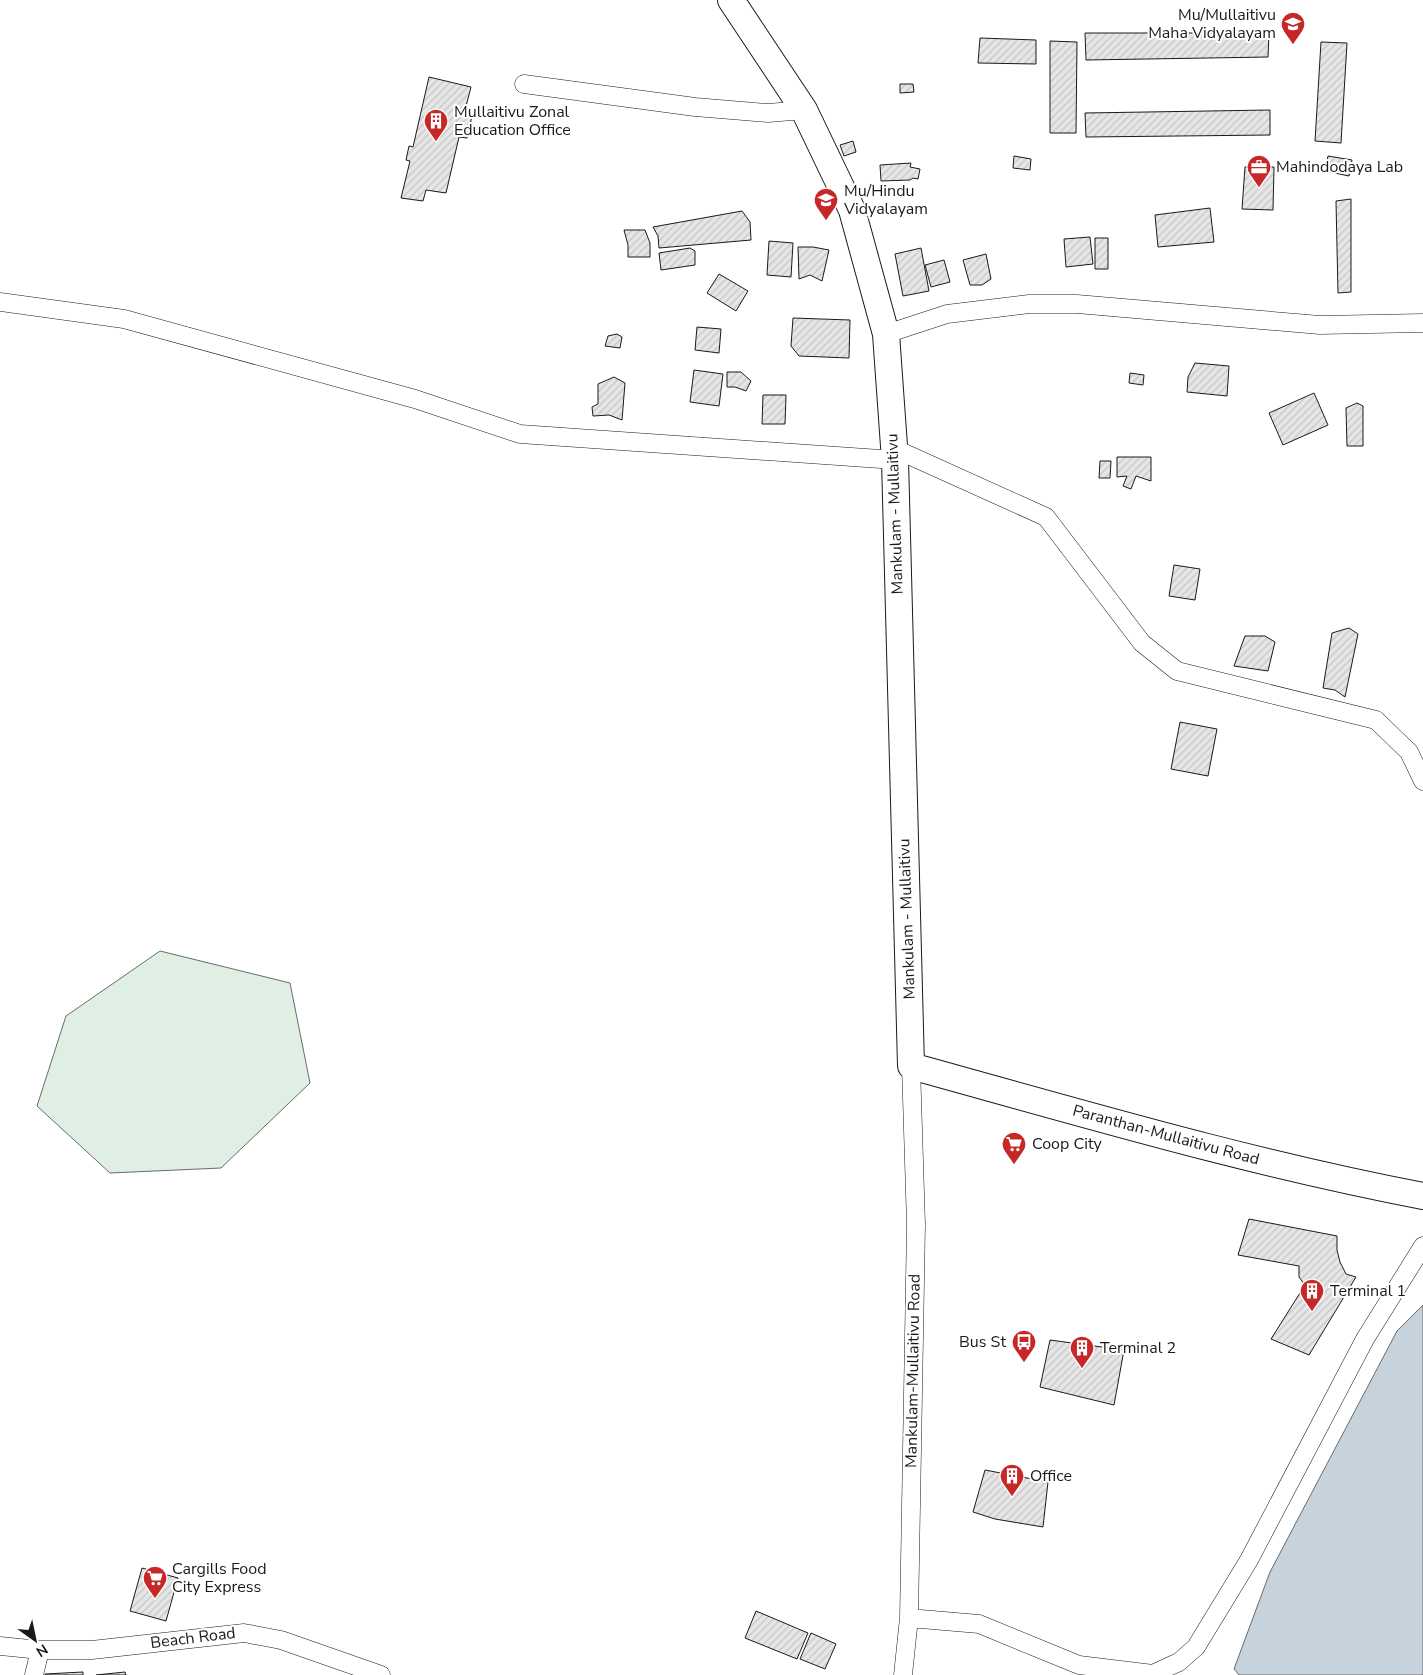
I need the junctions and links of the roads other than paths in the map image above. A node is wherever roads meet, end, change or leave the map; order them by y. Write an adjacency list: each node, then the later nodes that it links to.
1 (731, 0): 3 (highway, Mankulam - Mullaitivu)
2 (524, 84): 3 (street)
3 (804, 110): 6 (highway, Mankulam - Mullaitivu)
4 (0, 302): 7 (street)
5 (1423, 323): 6 (street)
6 (886, 334): 7 (highway, Mankulam - Mullaitivu)
7 (894, 454): 8 (street); 9 (highway, Mankulam - Mullaitivu)
8 (1423, 781)
9 (912, 1066): 10 (highway, Paranthan-Mullaitivu Road); 12 (street, Mankulam-Mullaitivu Road)
10 (1423, 1196)
11 (1423, 1246): 12 (street)
12 (908, 1618): 17 (street, Mankulam-Mullaitivu Road)
13 (0, 1646): 14 (street, Beach Road)
14 (40, 1650): 15 (street); 16 (street, Beach Road)
15 (34, 1675)
16 (381, 1675)
17 (903, 1675)

